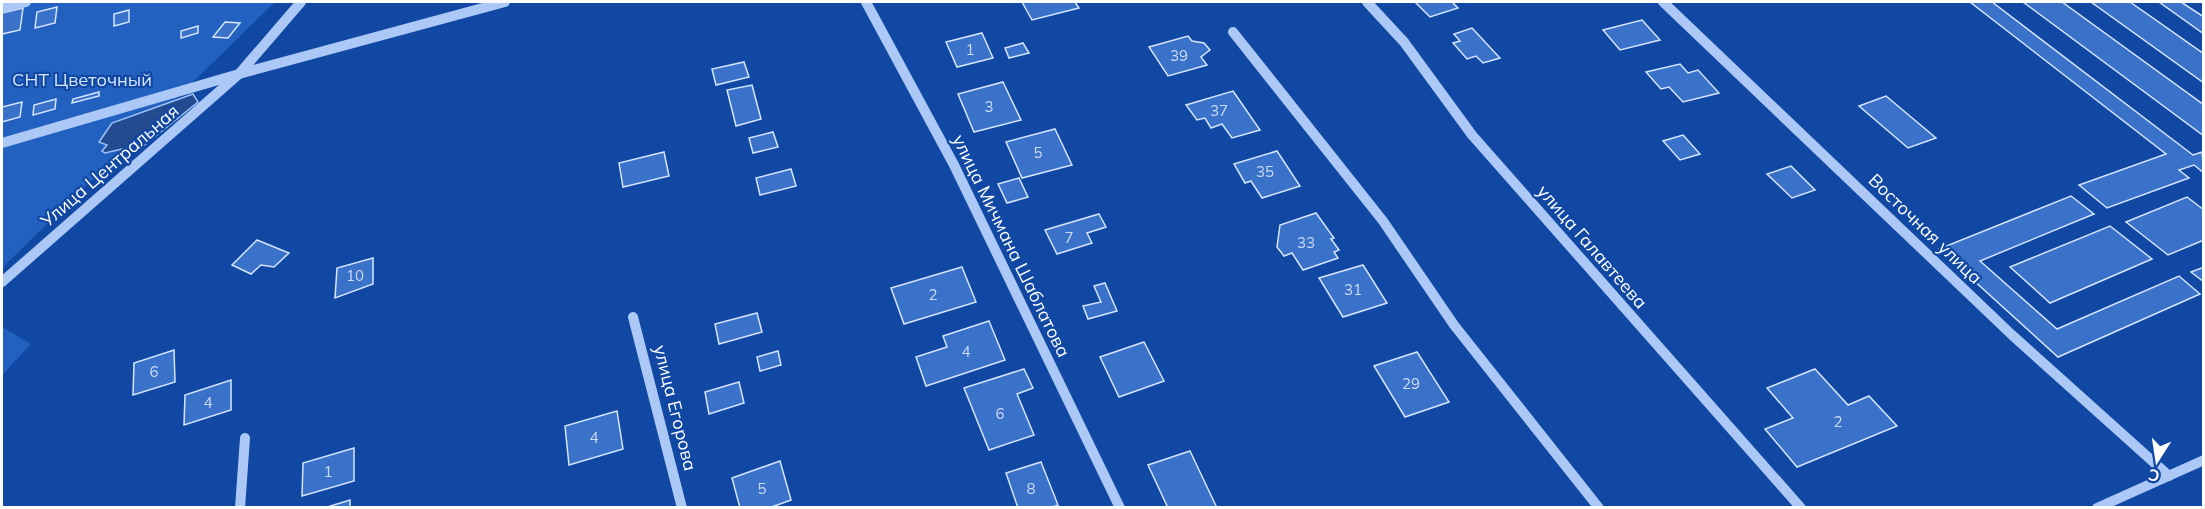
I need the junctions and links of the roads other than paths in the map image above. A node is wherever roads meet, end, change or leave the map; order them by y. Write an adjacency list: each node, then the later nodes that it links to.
1 (26, 2): 7 (street)
2 (301, 2): 9 (street, Улица Центральная)
3 (505, 2): 9 (street)
4 (866, 2): 18 (street, улица Мичмана Шаблатова)
5 (1367, 2): 20 (street, улица Галавтеева)
6 (1663, 2): 15 (street, Восточная улица)
7 (2, 8)
8 (1233, 32): 19 (street)
9 (239, 74): 10 (street); 11 (street, Улица Центральная)
10 (2, 143)
11 (2, 282)
12 (633, 317): 17 (street, улица Егорова)
13 (245, 438): 16 (street)
14 (2204, 460): 15 (street)
15 (2169, 476): 21 (street)
16 (240, 507)
17 (682, 507)
18 (1120, 507)
19 (1599, 507)
20 (1801, 507)
21 (2097, 507)

